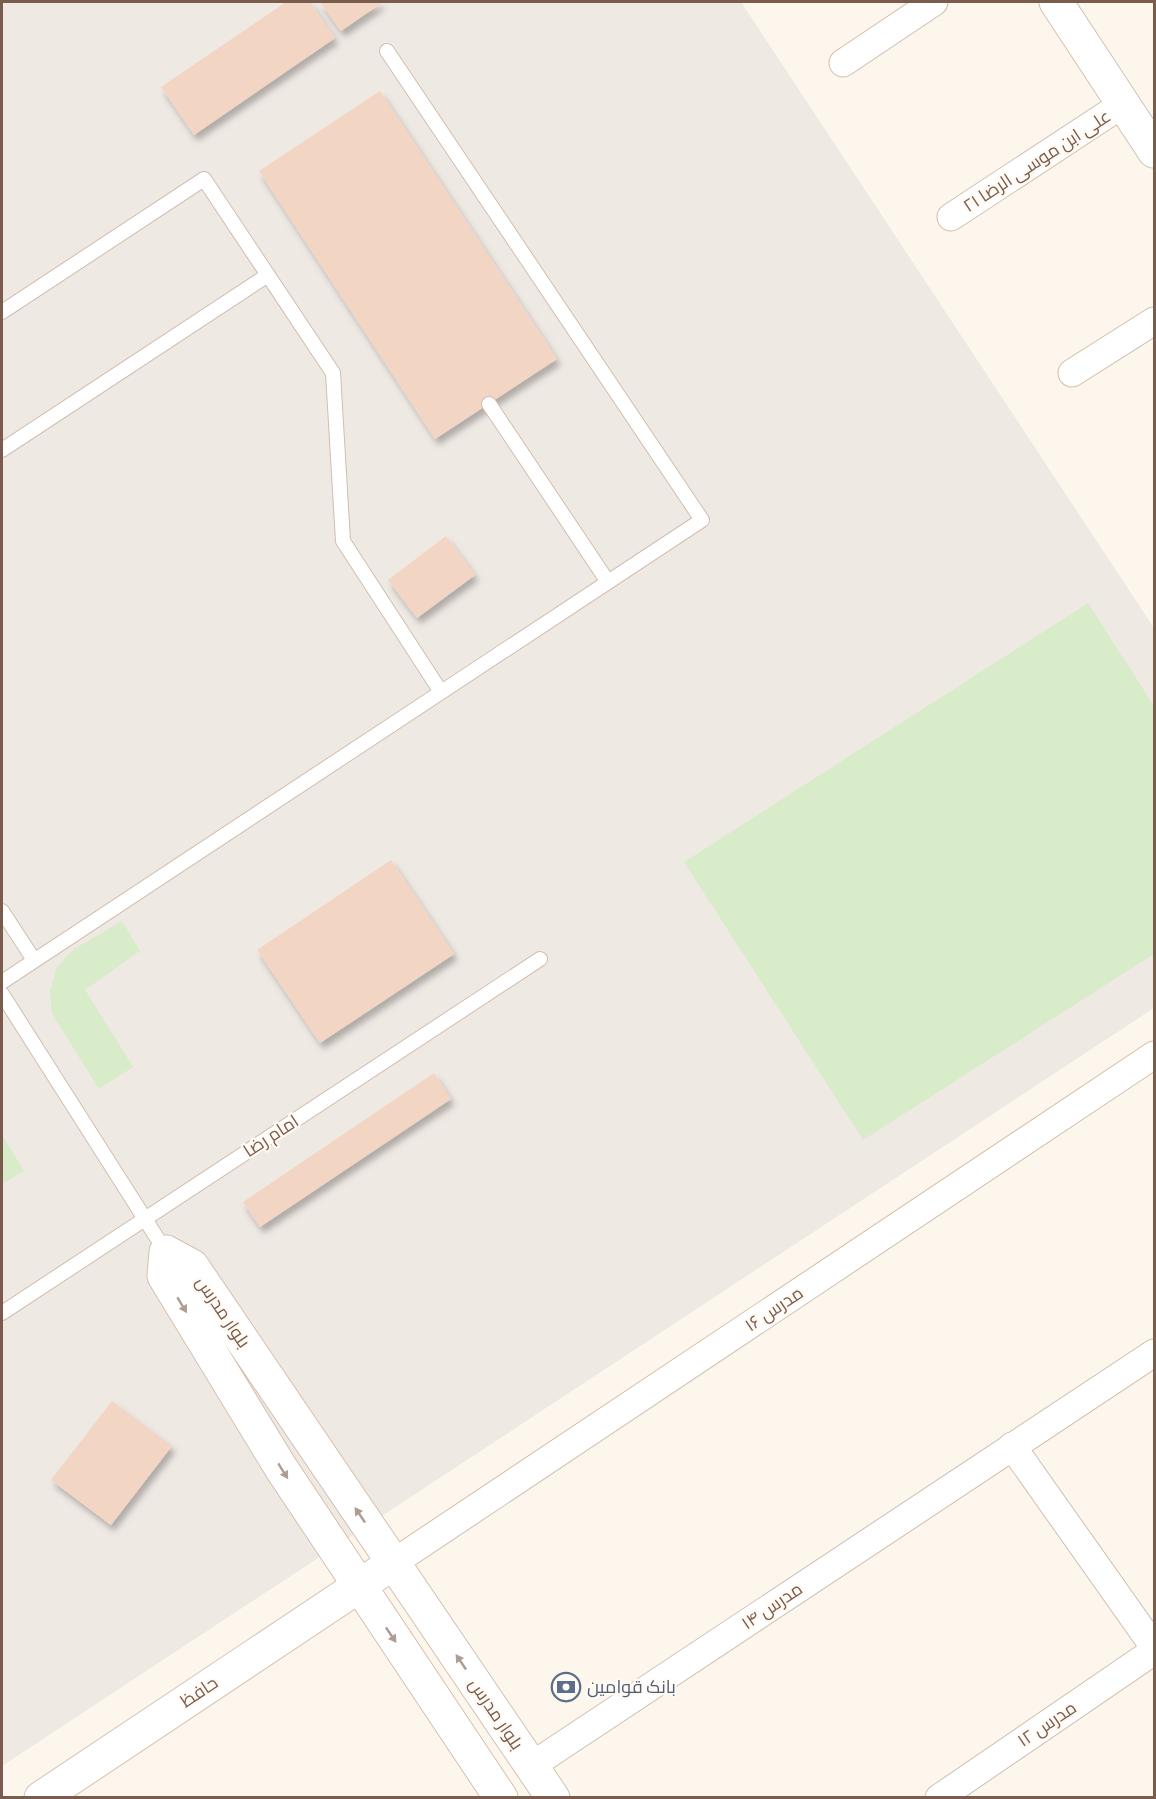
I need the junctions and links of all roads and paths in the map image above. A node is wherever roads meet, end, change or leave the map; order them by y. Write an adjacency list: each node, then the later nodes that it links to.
1 (934, 2): 4 (street)
2 (1057, 2): 5 (street)
3 (387, 51): 14 (lane)
4 (843, 63)
5 (1123, 104): 6 (street); 7 (street, علی ابن موسی الرضا ۲۱)
6 (1155, 151)
7 (951, 218)
8 (268, 275): 9 (lane); 13 (lane); 15 (lane)
9 (2, 312)
10 (1155, 321): 11 (street)
11 (1072, 373)
12 (489, 404): 14 (lane)
13 (2, 450)
14 (608, 582): 15 (lane)
15 (441, 692): 18 (lane)
16 (2, 911): 18 (lane)
17 (540, 959): 22 (lane, امام رضا)
18 (34, 960): 19 (lane)
19 (2, 982)
20 (2, 994): 22 (lane)
21 (1155, 1055): 27 (street, مدرس ۱۶)
22 (145, 1219): 23 (lane); 24 (lane, امام رضا)
23 (166, 1252): 27 (street, بلوار مدرس, one-way to 23); 28 (street, بلوار مدرس, one-way to 28)
24 (2, 1313)
25 (1155, 1353): 26 (street, مدرس ۱۴)
26 (1012, 1446): 29 (street); 30 (street, مدرس ۱۴)
27 (393, 1563): 28 (street, حافظ); 30 (street, بلوار مدرس, one-way to 27)
28 (358, 1586): 31 (street, بلوار مدرس, one-way to 31); 32 (street, حافظ)
29 (1155, 1649): 34 (street, مدرس ۱۲)
30 (531, 1766): 33 (street, بلوار مدرس)
31 (494, 1795)
32 (41, 1797)
33 (553, 1797)
34 (939, 1797)

